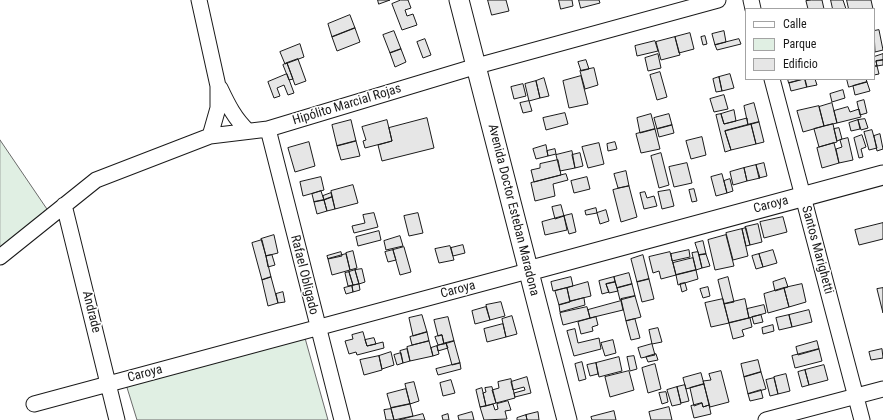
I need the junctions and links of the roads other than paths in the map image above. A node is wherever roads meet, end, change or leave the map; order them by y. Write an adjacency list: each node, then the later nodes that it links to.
1 (198, 0): 6 (street)
2 (459, 0): 4 (main road, Avenida Doctor Esteban Maradona)
3 (718, 0): 4 (street, Hipólito Marcial Rojas)
4 (477, 66): 7 (street, Hipólito Marcial Rojas); 14 (main road, Avenida Doctor Esteban Maradona)
5 (772, 80): 11 (street, Santos Marighetti)
6 (218, 86): 8 (street); 9 (street)
7 (268, 129): 8 (street, Hipólito Marcial Rojas); 15 (street, Rafael Obligado)
8 (248, 131): 9 (street, Hipólito Marcial Rojas)
9 (210, 136): 12 (street, Hipólito Marcial Rojas)
10 (883, 175): 11 (main road, Caroya)
11 (802, 196): 14 (main road, Caroya); 18 (street, Santos Marighetti)
12 (64, 205): 13 (street, Hipólito Marcial Rojas); 16 (street, Andrade)
13 (0, 257)
14 (528, 271): 15 (street, Caroya); 22 (main road, Avenida Doctor Esteban Maradona)
15 (317, 328): 16 (street, Caroya); 21 (street, Rafael Obligado)
16 (108, 384): 19 (street, Caroya); 20 (street, Andrade)
17 (883, 389): 18 (street)
18 (856, 396): 23 (street); 24 (street, Santos Marighetti)
19 (34, 404)
20 (117, 420)
21 (342, 420)
22 (567, 420)
23 (766, 420)
24 (862, 420)

